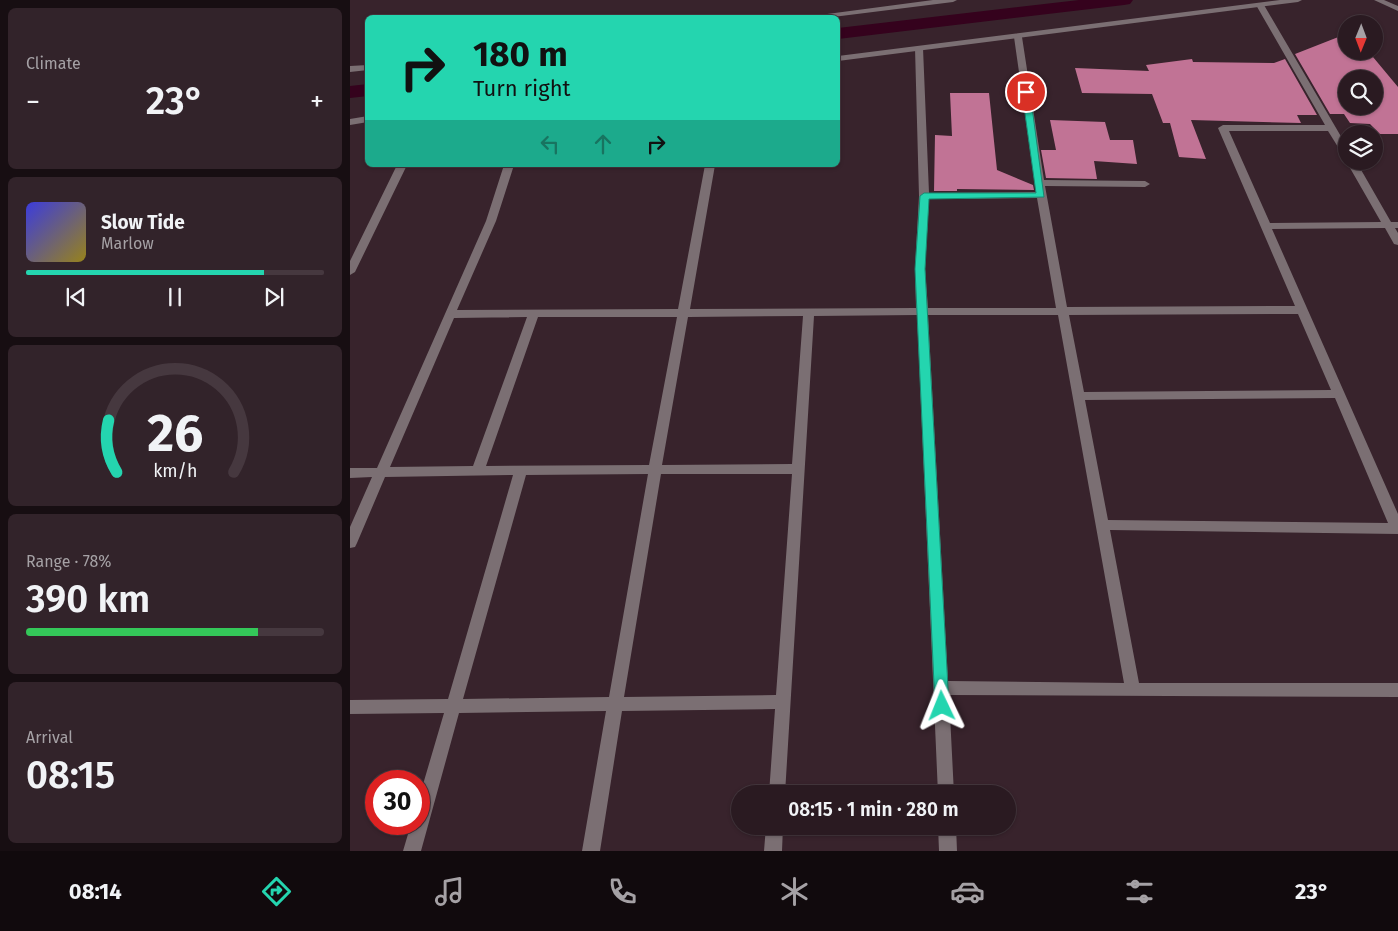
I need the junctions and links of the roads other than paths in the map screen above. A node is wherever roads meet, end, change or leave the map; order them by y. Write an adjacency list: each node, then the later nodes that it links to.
1 (954, 0): 6 (street)
2 (1298, 0): 4 (street)
3 (1378, 0): 5 (street)
4 (1260, 4): 7 (street); 14 (street)
5 (1398, 9)
6 (826, 15)
7 (1018, 37): 8 (street); 21 (street)
8 (919, 48): 9 (street); 22 (street)
9 (840, 59)
10 (365, 67): 11 (street)
11 (350, 69)
12 (365, 120): 13 (street)
13 (350, 122)
14 (1332, 128): 15 (street); 24 (street)
15 (1338, 139)
16 (401, 167): 26 (street)
17 (508, 167): 32 (street)
18 (710, 167): 31 (street)
19 (1357, 170): 23 (street)
20 (1146, 184): 21 (street)
21 (1040, 189): 22 (street); 30 (street)
22 (924, 196): 29 (street)
23 (1393, 225): 24 (street); 25 (street)
24 (1266, 226): 27 (street)
25 (1398, 242)
26 (350, 272)
27 (1302, 310): 30 (street); 34 (street)
28 (809, 312): 29 (street); 31 (street); 37 (street)
29 (922, 312): 30 (street); 45 (street)
30 (1063, 312): 35 (street)
31 (684, 313): 33 (street); 36 (street)
32 (450, 314): 33 (street); 41 (street)
33 (534, 314): 39 (street)
34 (1339, 394): 35 (street); 43 (street)
35 (1079, 396): 42 (street)
36 (655, 469): 37 (street); 38 (street); 50 (street)
37 (798, 469): 48 (street)
38 (521, 470): 39 (street); 49 (street)
39 (478, 471): 41 (street)
40 (350, 473): 41 (street)
41 (381, 473): 44 (street)
42 (1103, 526): 43 (street); 46 (street)
43 (1398, 528)
44 (350, 543)
45 (942, 688): 46 (street); 53 (street)
46 (1133, 690): 47 (street)
47 (1398, 690)
48 (783, 702): 50 (street); 52 (street)
49 (455, 704): 50 (street); 51 (street); 56 (street)
50 (616, 704): 57 (street)
51 (350, 706)
52 (778, 785)
53 (946, 785)
54 (774, 835): 58 (street)
55 (947, 835): 59 (street)
56 (412, 851)
57 (591, 851)
58 (773, 851)
59 (948, 851)

